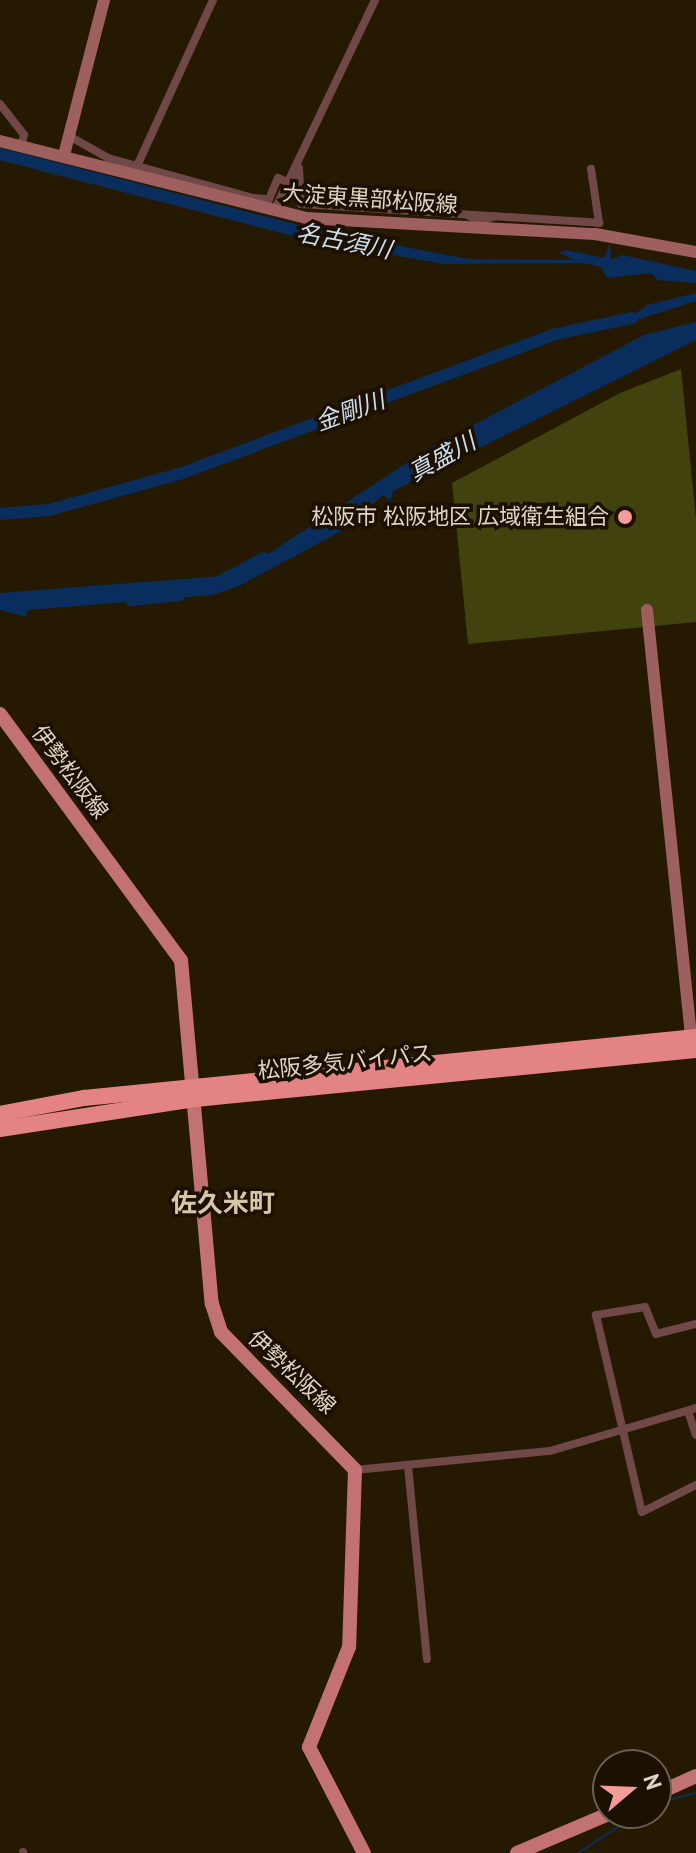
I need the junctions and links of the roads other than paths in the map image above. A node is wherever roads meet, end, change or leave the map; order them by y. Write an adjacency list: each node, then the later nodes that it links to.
1 (104, 0): 5 (main road)
2 (213, 0): 9 (street)
3 (375, 0): 10 (street)
4 (0, 104): 7 (street)
5 (69, 136): 8 (main road); 9 (street)
6 (0, 141): 7 (main road, 大淀東黒部松阪線)
7 (21, 146): 8 (main road, 大淀東黒部松阪線)
8 (64, 155): 12 (main road, 大淀東黒部松阪線)
9 (137, 166): 10 (street)
10 (299, 168): 12 (street); 13 (street)
11 (591, 169): 14 (street)
12 (274, 212): 15 (main road, 大淀東黒部松阪線)
13 (466, 214): 14 (street); 15 (street)
14 (497, 215): 15 (street)
15 (480, 224): 16 (main road, 大淀東黒部松阪線)
16 (696, 252)
17 (647, 610): 19 (main road)
18 (0, 714): 20 (main road, 伊勢松阪線)
19 (694, 1043): 20 (highway, 松阪多気バイパス)
20 (195, 1093): 21 (highway, 松阪多気バイパス); 22 (highway, 松阪多気バイパス); 30 (main road, 伊勢松阪線)
21 (0, 1114)
22 (43, 1120): 23 (highway, 松阪多気バイパス); 24 (street)
23 (0, 1129)
24 (0, 1136)
25 (696, 1324): 27 (street)
26 (692, 1409): 27 (street); 28 (street)
27 (621, 1434): 29 (street); 31 (street)
28 (696, 1435)
29 (408, 1466): 30 (street); 32 (street)
30 (355, 1470): 36 (main road)
31 (696, 1485)
32 (427, 1659)
33 (696, 1776): 34 (main road)
34 (672, 1787)
35 (592, 1821): 37 (main road)
36 (364, 1853)
37 (517, 1853)

